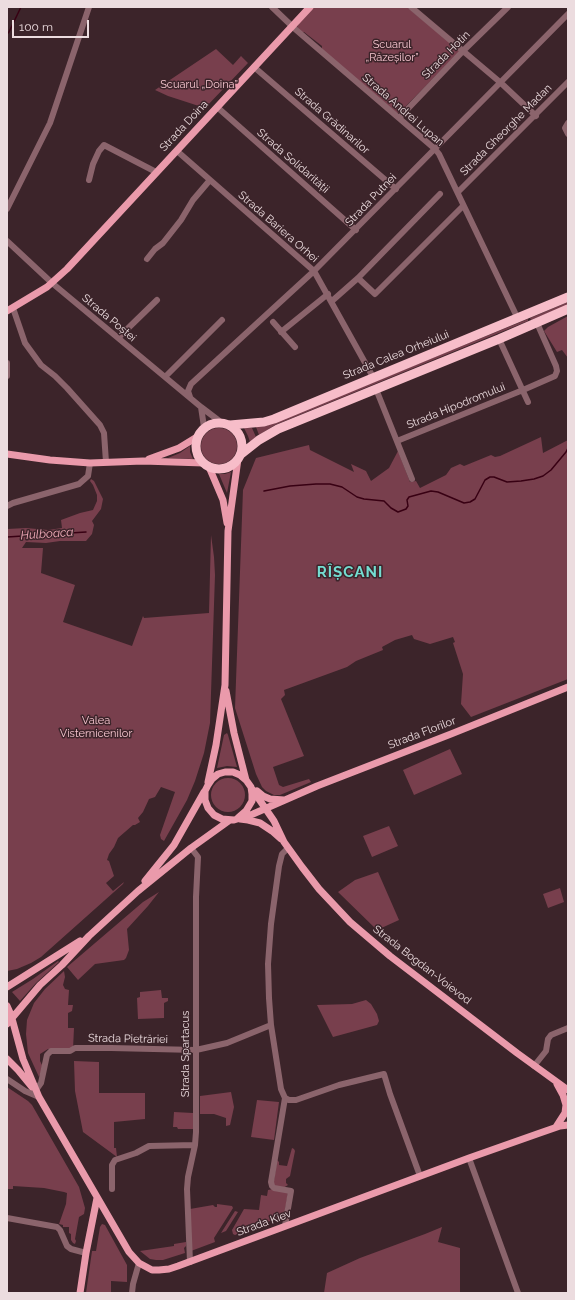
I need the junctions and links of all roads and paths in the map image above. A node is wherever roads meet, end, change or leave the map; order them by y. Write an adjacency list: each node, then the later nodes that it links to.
1 (89, 7): 26 (street)
2 (272, 7): 7 (street, Strada Andrei Lupan)
3 (310, 7): 7 (main road, Strada Doina)
4 (411, 7): 8 (street)
5 (508, 7): 8 (street, Strada Hotin)
6 (568, 14): 11 (street, Strada Putnei)
7 (292, 26): 9 (main road, Strada Doina); 14 (street, Strada Andrei Lupan)
8 (464, 50): 11 (street); 14 (street, Strada Hotin)
9 (254, 67): 12 (main road, Strada Doina); 22 (street, Strada Grădinarilor)
10 (568, 82): 13 (street, Strada Gheorghe Madan)
11 (501, 83): 13 (street); 17 (street, Strada Putnei)
12 (217, 107): 18 (main road, Strada Doina); 27 (street, Strada Solidarității)
13 (536, 116): 23 (street, Strada Gheorghe Madan)
14 (399, 118): 17 (street, Strada Andrei Lupan)
15 (567, 124): 16 (street)
16 (568, 134)
17 (435, 149): 22 (street, Strada Putnei); 23 (street, Strada Andrei Lupan)
18 (177, 151): 19 (main road, Strada Doina); 21 (street, Strada Bariera Orhei)
19 (156, 172): 20 (street); 32 (main road, Strada Doina)
20 (89, 180)
21 (210, 180): 29 (street); 30 (street, Strada Bariera Orhei)
22 (396, 189): 27 (street, Strada Putnei)
23 (458, 192): 25 (street, Strada Andrei Lupan)
24 (440, 194): 31 (street)
25 (463, 206): 31 (street); 39 (street, Strada Andrei Lupan)
26 (7, 209)
27 (356, 230): 30 (street, Strada Putnei)
28 (7, 241): 32 (street, Strada Poștei)
29 (147, 259)
30 (314, 271): 33 (street, Strada Bariera Orhei); 53 (street, Strada Putnei)
31 (358, 278): 36 (street)
32 (52, 283): 37 (main road, Strada Doina); 44 (street, Strada Poștei)
33 (328, 294): 36 (street, Strada Bariera Orhei); 43 (street)
34 (568, 298): 39 (highway, Strada Calea Orheiului)
35 (156, 300): 44 (street)
36 (332, 301): 50 (street, Strada Bariera Orhei)
37 (10, 309): 63 (street)
38 (568, 309): 42 (highway)
39 (518, 319): 50 (highway, Strada Calea Orheiului)
40 (222, 320): 49 (street)
41 (273, 322): 43 (street)
42 (537, 323): 45 (highway); 52 (street, Strada Hipodromului)
43 (281, 332): 46 (street)
44 (118, 338): 49 (street, Strada Poștei)
45 (499, 339): 51 (highway); 52 (street, Strada Hipodromului)
46 (295, 347)
47 (7, 363): 48 (street)
48 (7, 376)
49 (165, 377): 53 (street, Strada Poștei)
50 (373, 377): 56 (highway, Strada Calea Orheiului)
51 (376, 389): 59 (street, Strada Hipodromului); 61 (highway)
52 (523, 390): 54 (street, Strada Hipodromului); 59 (street, Strada Hipodromului)
53 (190, 397): 55 (street, Strada Poștei)
54 (528, 402)
55 (201, 407): 56 (street, Strada Poștei); 57 (street)
56 (226, 424): 57 (highway); 61 (highway)
57 (204, 427): 58 (highway)
58 (197, 437): 62 (main road); 65 (highway)
59 (397, 441): 66 (street, Strada Hipodromului)
60 (7, 454): 64 (main road)
61 (239, 457): 65 (highway); 68 (main road)
62 (143, 461): 63 (main road); 65 (main road)
63 (106, 462): 64 (main road)
64 (90, 463): 67 (street)
65 (206, 465): 68 (main road)
66 (412, 479)
67 (7, 506)
68 (228, 531): 69 (main road)
69 (225, 685): 71 (main road); 73 (main road)
70 (568, 687): 74 (main road, Strada Florilor)
71 (246, 780): 72 (main road); 73 (main road)
72 (251, 787): 74 (main road); 75 (main road, Strada Bogdan-Voievod); 76 (main road)
73 (206, 788): 76 (main road); 80 (main road)
74 (284, 800): 75 (main road, Strada Florilor); 77 (main road)
75 (266, 808): 76 (main road, Strada Florilor); 77 (main road, Strada Bogdan-Voievod)
76 (234, 819): 78 (main road, Strada Bogdan-Voievod); 79 (main road)
77 (274, 821): 78 (main road, Strada Bogdan-Voievod)
78 (286, 845): 85 (street); 89 (main road, Strada Bogdan-Voievod)
79 (191, 848): 80 (main road); 87 (street, Strada Spartacus)
80 (138, 891): 81 (main road)
81 (89, 936): 82 (main road); 84 (main road)
82 (7, 987)
83 (7, 1006): 84 (main road)
84 (9, 1022): 93 (main road)
85 (271, 1025): 87 (street, Strada Pietrăriei); 94 (street)
86 (568, 1028): 89 (street)
87 (196, 1050): 93 (street, Strada Pietrăriei); 97 (street, Strada Spartacus)
88 (7, 1059): 93 (main road)
89 (534, 1066): 91 (main road, Strada Bogdan-Voievod)
90 (7, 1079): 93 (street)
91 (556, 1082): 92 (main road, Strada Bogdan-Voievod); 96 (main road)
92 (567, 1090)
93 (38, 1094): 101 (main road)
94 (285, 1098): 99 (street); 103 (street)
95 (568, 1120): 96 (main road, Strada Kiev)
96 (561, 1126): 98 (main road, Strada Kiev)
97 (195, 1145): 100 (street); 105 (street, Strada Spartacus)
98 (469, 1158): 99 (main road, Strada Kiev); 109 (street)
99 (420, 1176): 103 (main road, Strada Kiev)
100 (112, 1189)
101 (97, 1198): 104 (main road); 106 (main road)
102 (7, 1218): 104 (street)
103 (285, 1226): 105 (main road, Strada Kiev)
104 (86, 1254): 107 (main road)
105 (190, 1262): 106 (main road, Strada Kiev)
106 (139, 1263): 108 (street)
107 (80, 1293)
108 (132, 1293)
109 (518, 1293)

